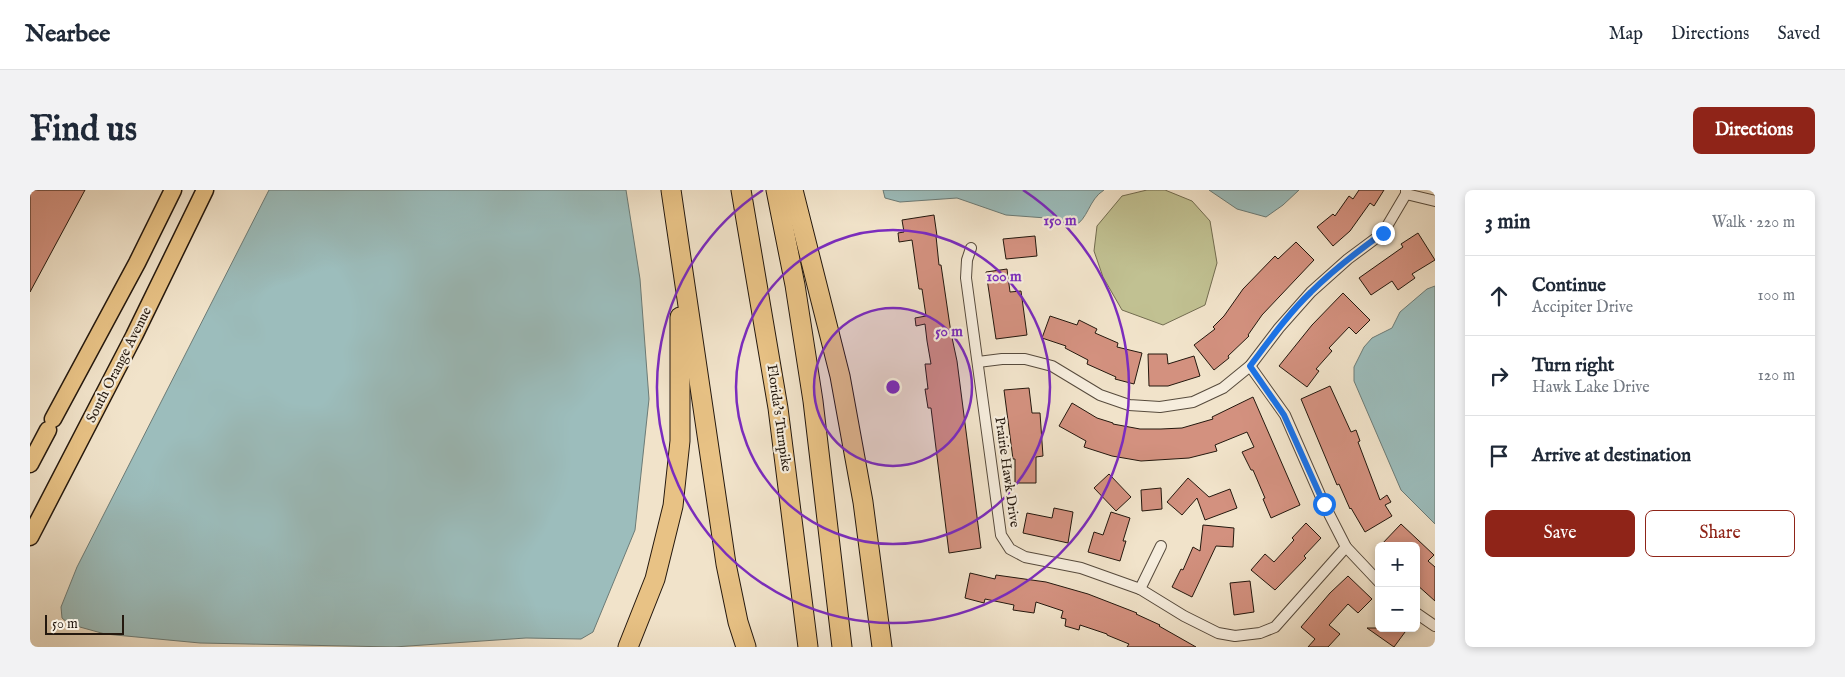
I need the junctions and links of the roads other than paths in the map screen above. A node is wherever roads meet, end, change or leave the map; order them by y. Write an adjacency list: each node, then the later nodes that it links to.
1 (173, 190): 12 (main road)
2 (205, 190): 13 (main road, South Orange Avenue)
3 (741, 190): 23 (highway, Florida's Turnpike)
4 (776, 190): 24 (highway)
5 (793, 190): 18 (highway)
6 (1406, 192): 8 (street); 11 (street)
7 (672, 195): 21 (highway); 22 (highway)
8 (1435, 201)
9 (971, 248): 10 (street, Prairie Hawk Drive)
10 (978, 362): 11 (street); 17 (street, Prairie Hawk Drive)
11 (1250, 366): 15 (street)
12 (30, 464)
13 (30, 537)
14 (1161, 546): 17 (street)
15 (1346, 547): 16 (street); 17 (street, Prairie Hawk Drive)
16 (1375, 578)
17 (1140, 590)
18 (877, 602): 25 (highway); 26 (highway)
19 (1420, 616): 20 (street)
20 (1435, 626)
21 (628, 647)
22 (746, 647)
23 (808, 647)
24 (842, 647)
25 (882, 647)
26 (886, 647)

